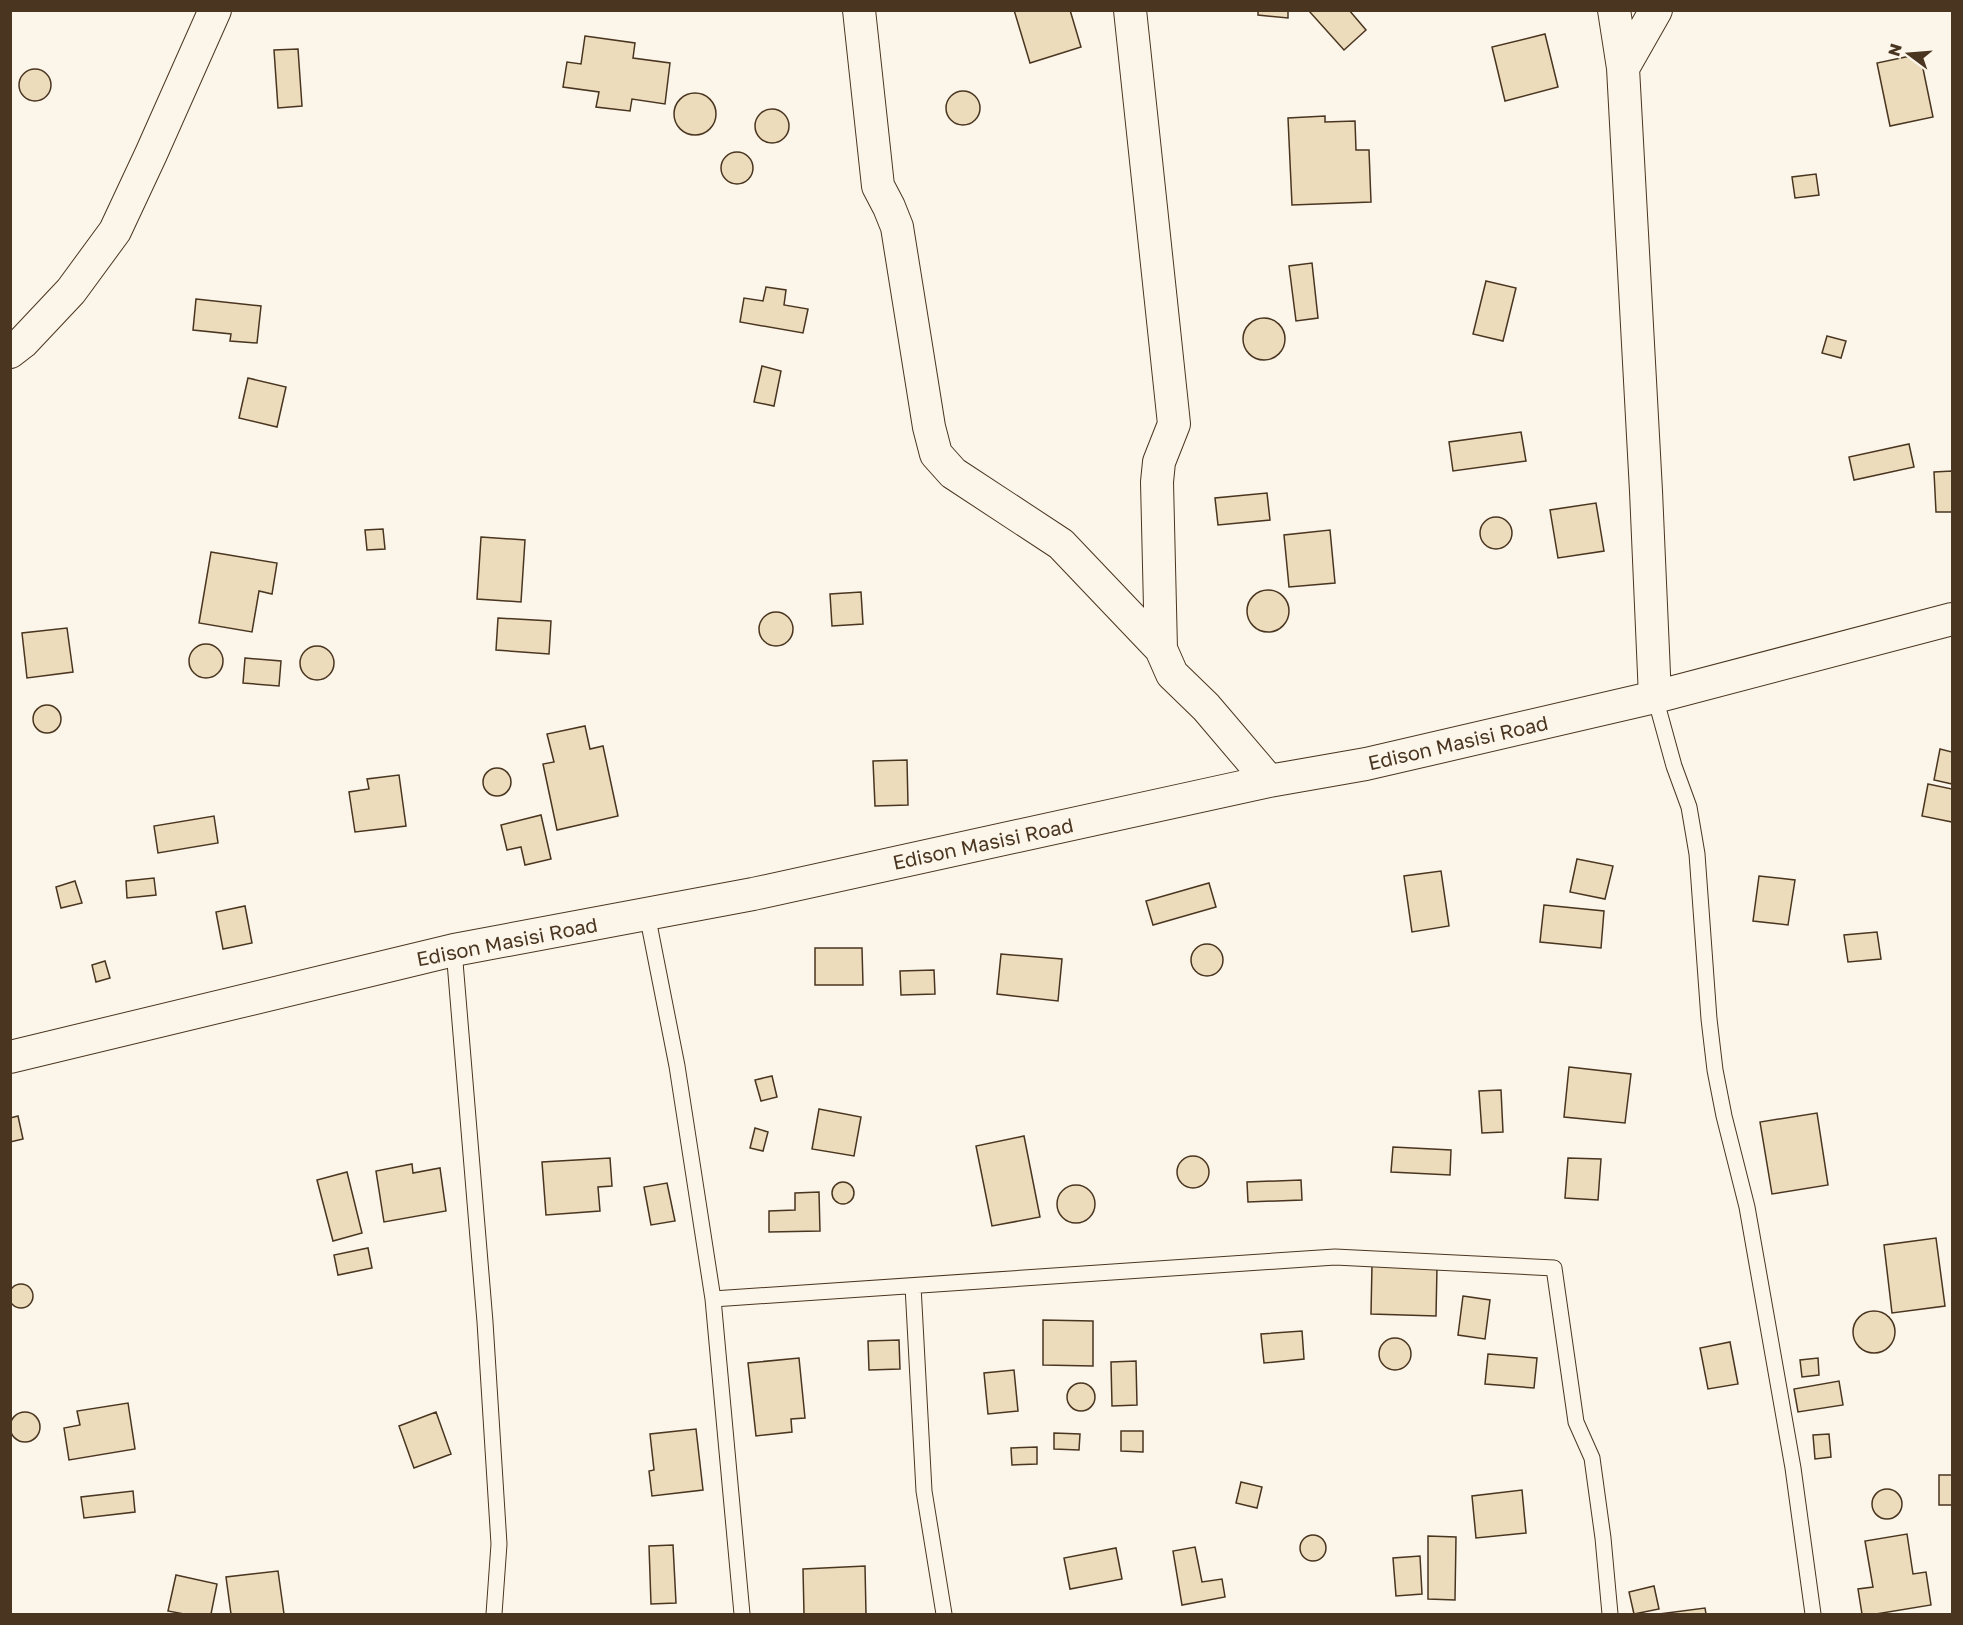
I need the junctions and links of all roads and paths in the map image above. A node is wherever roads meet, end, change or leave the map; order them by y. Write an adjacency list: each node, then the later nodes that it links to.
1 (215, 10): 7 (street)
2 (859, 10): 9 (street)
3 (1130, 10): 9 (street)
4 (1614, 10): 6 (street)
5 (1656, 10): 6 (street)
6 (1623, 68): 10 (street)
7 (10, 352)
8 (1953, 619): 10 (street, Edison Masisi Road)
9 (1161, 649): 11 (street)
10 (1655, 697): 11 (street, Edison Masisi Road); 21 (lane)
11 (1269, 781): 12 (street, Edison Masisi Road)
12 (647, 914): 13 (street, Edison Masisi Road); 16 (lane)
13 (454, 950): 14 (street, Edison Masisi Road); 17 (lane)
14 (10, 1057)
15 (913, 1286): 16 (lane); 19 (lane); 20 (lane)
16 (713, 1299): 18 (lane)
17 (494, 1614)
18 (742, 1614)
19 (944, 1614)
20 (1610, 1614)
21 (1813, 1614)

